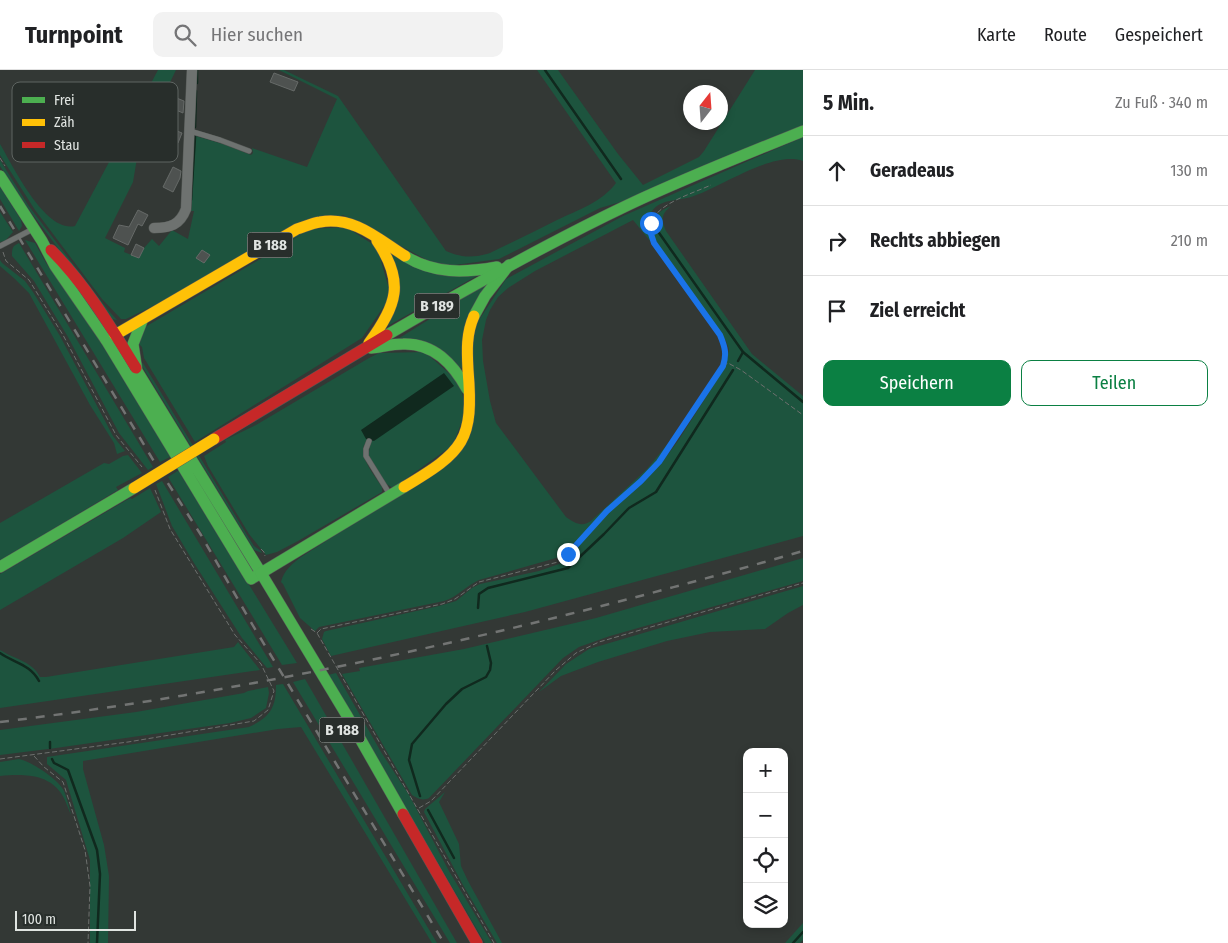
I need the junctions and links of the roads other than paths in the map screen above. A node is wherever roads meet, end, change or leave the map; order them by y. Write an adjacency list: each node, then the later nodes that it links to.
1 (192, 70): 2 (street)
2 (190, 131): 4 (lane); 6 (street)
3 (803, 131): 10 (main road, B 189)
4 (249, 152)
5 (0, 176): 7 (main road)
6 (154, 228)
7 (34, 229): 9 (lane); 12 (main road)
8 (371, 233): 10 (main road); 11 (main road, B 188); 13 (main road, B 188)
9 (1, 246)
10 (509, 265): 13 (main road, B 189); 15 (main road)
11 (142, 320): 12 (main road); 14 (main road, B 188)
12 (113, 336): 14 (main road, B 188); 21 (main road, B 188)
13 (365, 348): 15 (main road, B 188); 19 (main road, B 188, bridge)
14 (137, 370): 20 (main road, B 188)
15 (470, 394): 17 (main road)
16 (369, 441): 17 (lane)
17 (390, 496): 18 (main road)
18 (292, 555): 20 (main road); 22 (main road)
19 (0, 567)
20 (262, 573): 21 (main road); 22 (main road, B 188)
21 (256, 588): 23 (main road, B 188)
22 (280, 604): 24 (main road, B 188)
23 (386, 808)
24 (477, 943)

